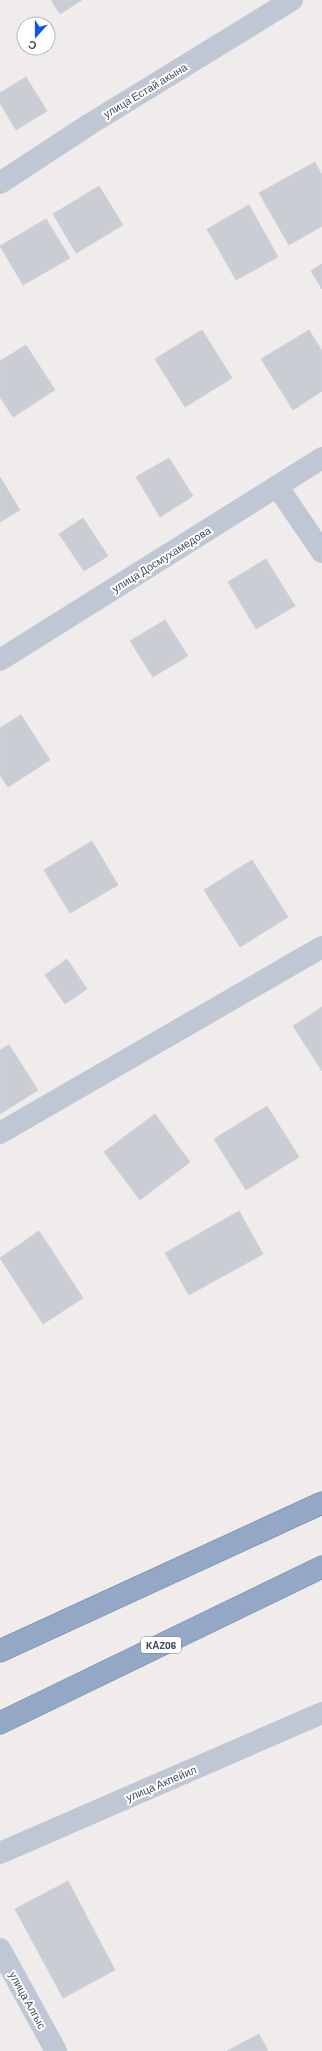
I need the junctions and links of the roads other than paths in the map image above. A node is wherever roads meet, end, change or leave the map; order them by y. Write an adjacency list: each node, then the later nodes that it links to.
1 (292, 0): 2 (street, улица Естай акына)
2 (0, 183)
3 (322, 458): 4 (street, улица Досмухамедова)
4 (277, 486): 5 (street); 6 (street, улица Досмухамедова)
5 (322, 552)
6 (0, 660)
7 (322, 947): 8 (street)
8 (0, 1133)
9 (322, 1503): 11 (highway)
10 (322, 1567): 13 (highway, KАZ06)
11 (0, 1651)
12 (322, 1713): 14 (street, улица Акпейил)
13 (0, 1723)
14 (0, 1853)
15 (0, 1949): 16 (street, улица Алгыс)
16 (56, 2051)

